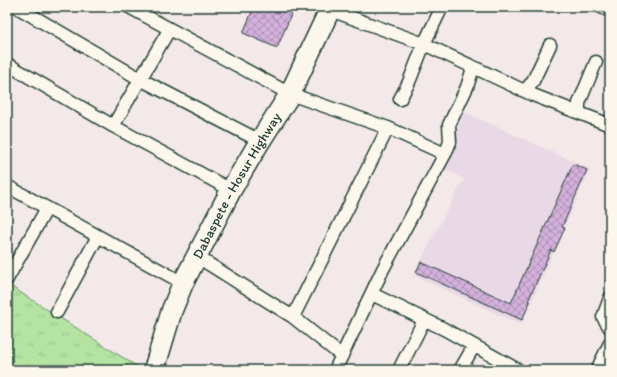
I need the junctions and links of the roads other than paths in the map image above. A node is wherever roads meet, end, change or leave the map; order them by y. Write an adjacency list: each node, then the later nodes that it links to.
1 (17, 7): 13 (street)
2 (129, 7): 7 (street)
3 (442, 7): 8 (street)
4 (601, 7): 6 (street)
5 (328, 8): 8 (street); 15 (main road, Dabaspete - Hosur Highway)
6 (610, 11)
7 (169, 30): 13 (street); 15 (street)
8 (424, 44): 12 (street); 16 (street)
9 (550, 45): 14 (street)
10 (596, 62): 17 (street)
11 (7, 64): 19 (street)
12 (473, 68): 14 (street); 22 (street)
13 (140, 79): 19 (street); 21 (street)
14 (525, 91): 17 (street)
15 (290, 94): 20 (street); 21 (main road, Dabaspete - Hosur Highway)
16 (400, 99)
17 (580, 113): 18 (street)
18 (610, 124)
19 (113, 126): 24 (street)
20 (388, 128): 22 (street); 33 (street)
21 (260, 140): 24 (main road, Dabaspete - Hosur Highway)
22 (445, 154): 30 (street)
23 (7, 186): 25 (street)
24 (231, 190): 27 (main road, Dabaspete - Hosur Highway)
25 (47, 208): 26 (street); 28 (street)
26 (98, 236): 29 (street); 32 (street)
27 (196, 256): 29 (main road, Dabaspete - Hosur Highway); 33 (street)
28 (7, 278)
29 (183, 283): 39 (main road, Dabaspete - Hosur Highway)
30 (372, 294): 34 (street); 38 (street)
31 (610, 298): 35 (street)
32 (57, 312)
33 (293, 318): 38 (street)
34 (424, 320): 37 (street); 41 (street)
35 (610, 328)
36 (610, 343): 44 (street)
37 (474, 346): 42 (street); 43 (street)
38 (342, 356): 40 (street)
39 (154, 370)
40 (335, 370)
41 (399, 370)
42 (460, 370)
43 (518, 370)
44 (597, 370)

